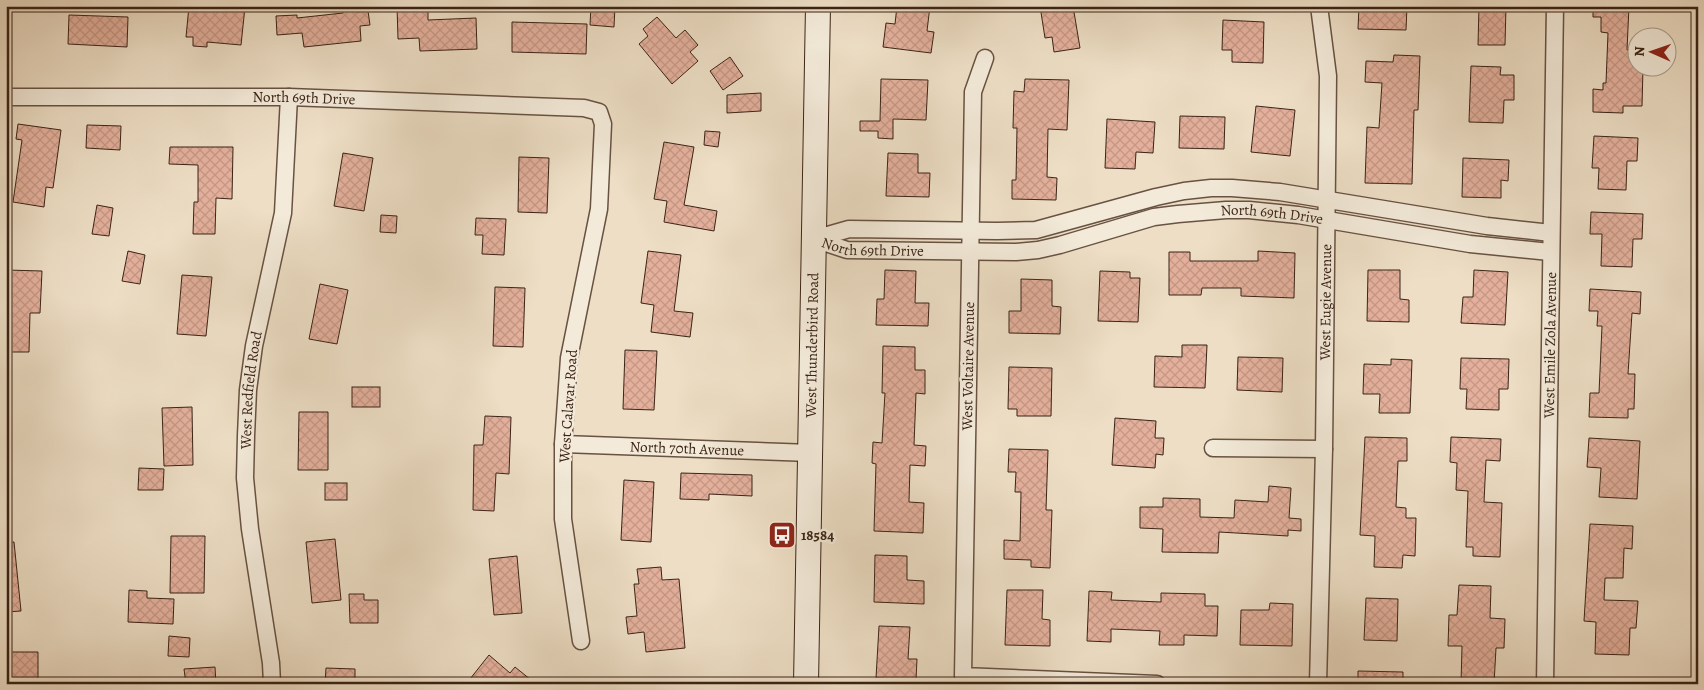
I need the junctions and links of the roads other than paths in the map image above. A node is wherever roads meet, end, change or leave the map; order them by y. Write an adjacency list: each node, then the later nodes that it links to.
1 (818, 6): 14 (main road, West Thunderbird Road)
2 (1319, 6): 9 (street, West Eugie Avenue)
3 (1555, 6): 13 (street, West Emile Zola Avenue)
4 (986, 58): 12 (street, West Voltaire Avenue)
5 (6, 97): 6 (street, North 69th Drive)
6 (290, 97): 7 (street, North 69th Drive); 22 (street, West Redfield Road)
7 (599, 112): 17 (street, West Calavar Road)
8 (1158, 196): 9 (street, North 69th Drive); 10 (street); 12 (street, North 69th Drive)
9 (1327, 199): 11 (street, West Eugie Avenue); 13 (street, North 69th Drive)
10 (1163, 216): 11 (street, North 69th Drive); 15 (street, North 69th Drive)
11 (1327, 220): 16 (street, North 69th Drive); 19 (street, West Eugie Avenue)
12 (970, 231): 14 (street, North 69th Drive); 15 (street, West Voltaire Avenue)
13 (1551, 233): 16 (street, West Emile Zola Avenue)
14 (814, 239): 15 (street, North 69th Drive); 20 (main road, West Thunderbird Road)
15 (970, 251): 24 (street, West Voltaire Avenue)
16 (1550, 252): 26 (street, West Emile Zola Avenue)
17 (563, 444): 20 (street, North 70th Avenue); 21 (street, West Calavar Road)
18 (1213, 448): 19 (street)
19 (1324, 448): 25 (street, West Eugie Avenue)
20 (811, 453): 23 (main road, West Thunderbird Road)
21 (581, 641)
22 (272, 684)
23 (806, 684)
24 (1157, 684)
25 (1318, 684)
26 (1545, 684)

